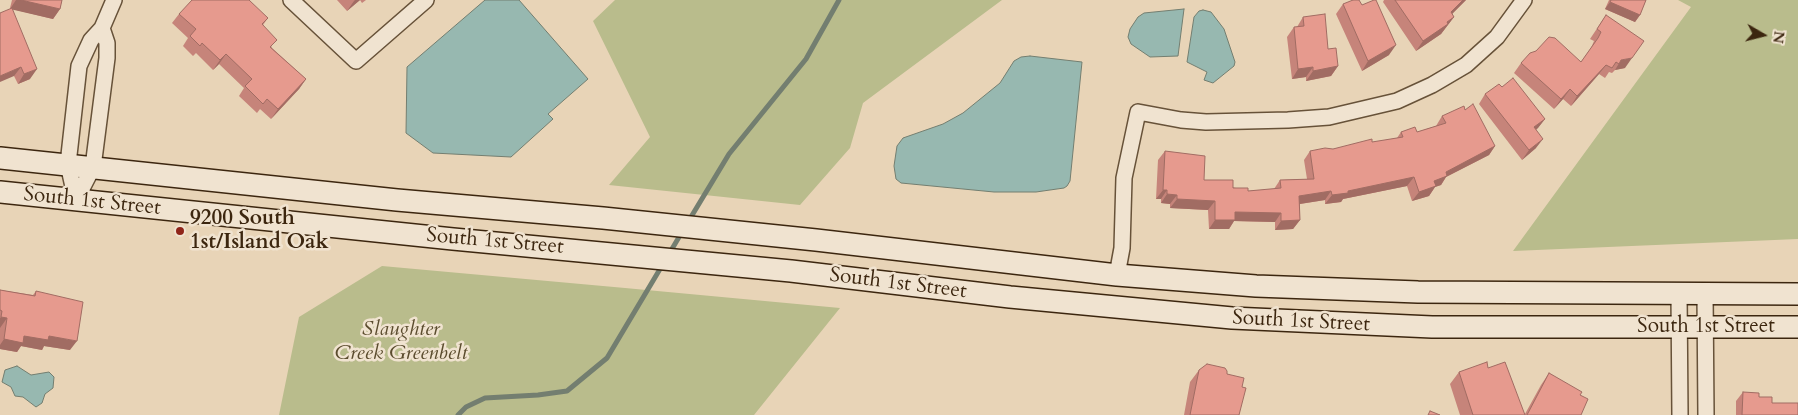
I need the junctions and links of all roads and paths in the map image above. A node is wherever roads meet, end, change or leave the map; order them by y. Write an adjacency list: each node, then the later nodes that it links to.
1 (114, 0): 5 (street)
2 (291, 0): 3 (street)
3 (426, 0)
4 (1524, 0): 11 (street)
5 (102, 28): 7 (street); 8 (street)
6 (0, 158): 7 (main road, South 1st Street)
7 (68, 164): 8 (main road, South 1st Street); 10 (street)
8 (93, 167): 10 (street); 11 (main road, South 1st Street)
9 (0, 192): 10 (main road, South 1st Street)
10 (76, 200): 15 (main road, South 1st Street)
11 (1117, 274): 12 (main road, South 1st Street); 15 (main road)
12 (1679, 293): 13 (main road, South 1st Street); 16 (street)
13 (1705, 293): 14 (main road, South 1st Street); 17 (street)
14 (1798, 294)
15 (1107, 307): 16 (main road, South 1st Street)
16 (1678, 327): 17 (main road, South 1st Street); 19 (street)
17 (1705, 327): 18 (main road, South 1st Street); 20 (street)
18 (1798, 327)
19 (1680, 415)
20 (1706, 415)

